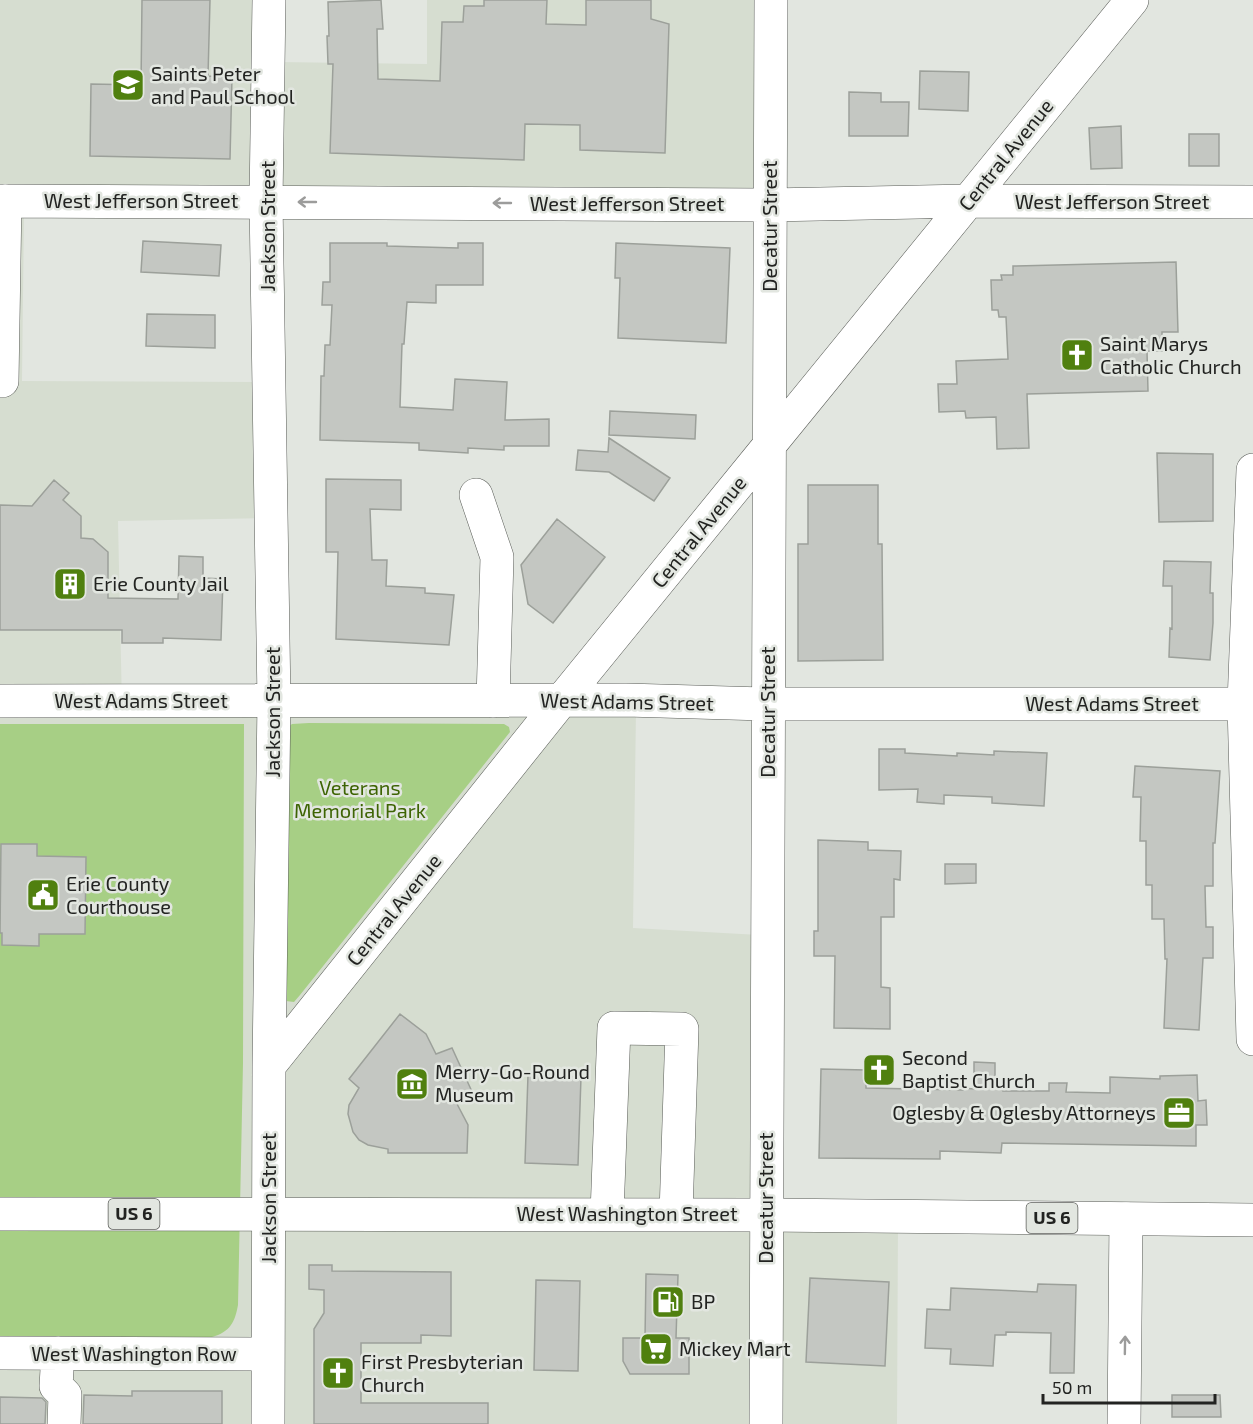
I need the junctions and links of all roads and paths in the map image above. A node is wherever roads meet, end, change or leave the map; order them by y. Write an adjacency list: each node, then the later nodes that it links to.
1 (269, 0): 5 (street, Jackson Street)
2 (771, 0): 8 (street, Decatur Street)
3 (1132, 0): 6 (street, Central Avenue)
4 (2, 201): 5 (street, West Jefferson Street); 9 (street)
5 (266, 201): 8 (street, West Jefferson Street, one-way to 5); 14 (street, Jackson Street)
6 (969, 201): 7 (street, West Jefferson Street); 8 (street, West Jefferson Street); 10 (street, Central Avenue)
7 (1253, 202)
8 (770, 205): 10 (street, Decatur Street)
9 (0, 381)
10 (770, 444): 16 (street, Central Avenue); 17 (street, Decatur Street)
11 (1253, 470): 18 (street)
12 (476, 495): 15 (street)
13 (0, 701): 14 (street, West Adams Street)
14 (274, 701): 15 (street, West Adams Street); 20 (street, Jackson Street)
15 (493, 701): 16 (street, West Adams Street)
16 (561, 701): 17 (street, West Adams Street); 20 (street, Central Avenue)
17 (768, 704): 18 (street, West Adams Street); 25 (street, Decatur Street)
18 (1249, 704): 19 (street)
19 (1253, 1039)
20 (269, 1066): 22 (street, Jackson Street)
21 (0, 1214): 22 (street, West Washington Street / US 6)
22 (268, 1214): 23 (street, West Washington Street / US 6); 30 (street, Jackson Street)
23 (607, 1214): 24 (street, West Washington Street / US 6); 24 (street)
24 (676, 1214): 25 (street, West Washington Street / US 6)
25 (766, 1215): 26 (street, West Washington Street / US 6); 35 (street, Decatur Street)
26 (1126, 1219): 27 (street, West Washington Street / US 6); 36 (street, one-way to 26)
27 (1253, 1220)
28 (0, 1353): 29 (street, West Washington Row)
29 (58, 1353): 30 (street, West Washington Row); 31 (street)
30 (268, 1354): 34 (street, Jackson Street)
31 (56, 1386): 32 (street); 33 (street)
32 (52, 1424)
33 (64, 1424)
34 (268, 1424)
35 (766, 1424)
36 (1124, 1424)

